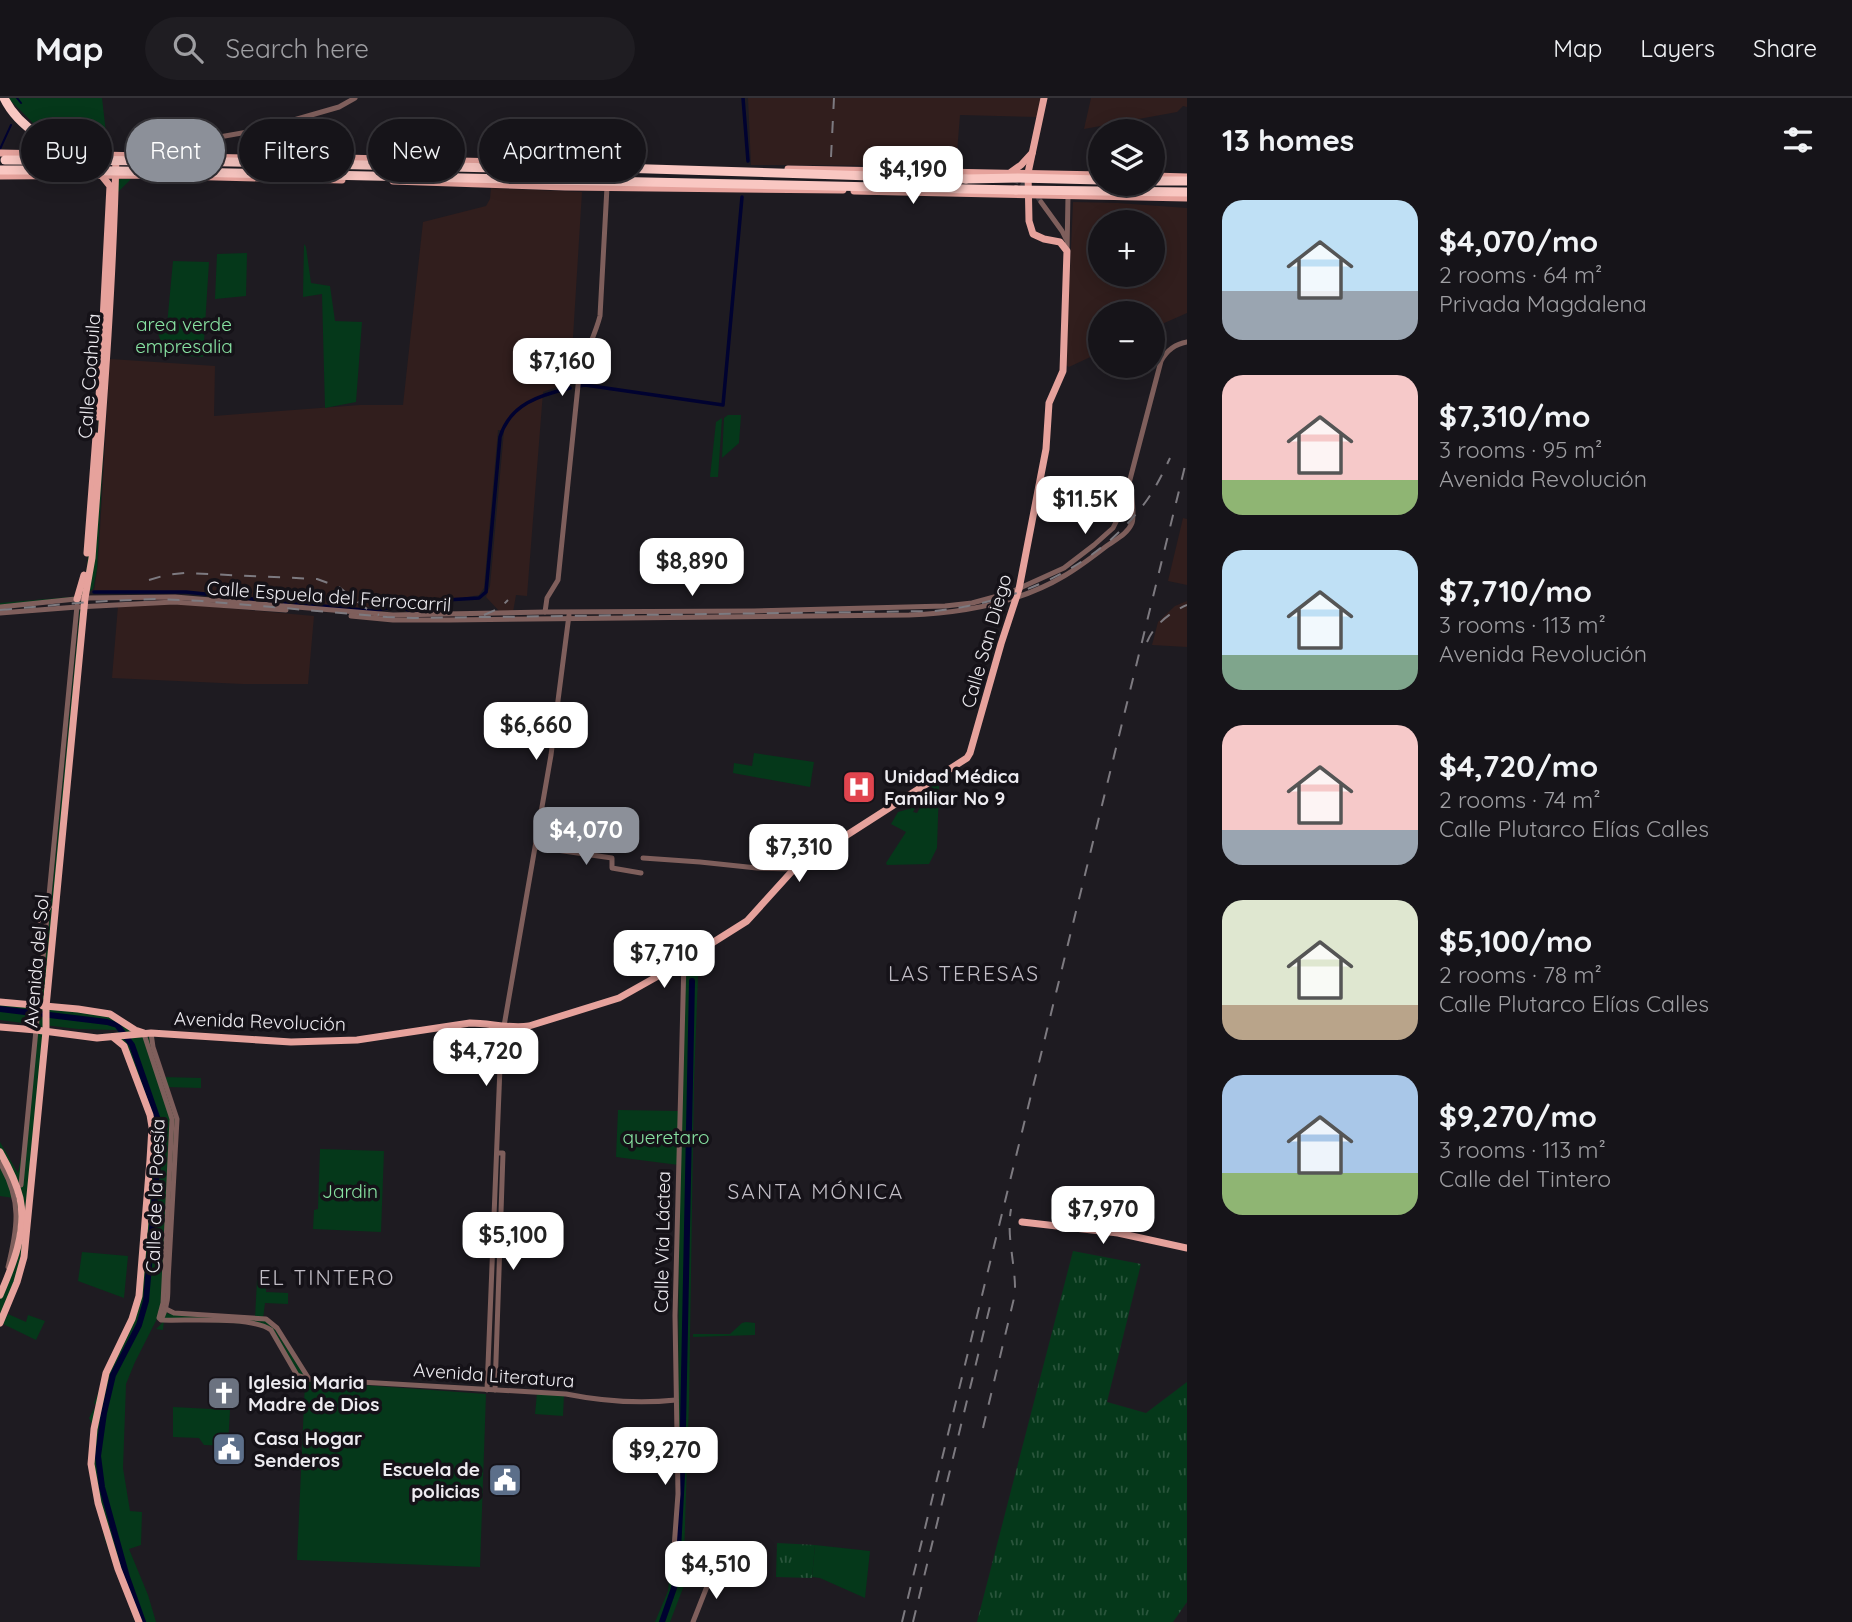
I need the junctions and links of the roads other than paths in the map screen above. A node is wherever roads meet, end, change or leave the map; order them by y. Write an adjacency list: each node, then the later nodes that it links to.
1 (4, 98): 4 (highway, bridge)
2 (355, 98): 5 (street)
3 (1046, 98): 6 (main road); 18 (main road)
4 (21, 122)
5 (225, 136)
6 (1034, 154): 18 (main road); 21 (main road)
7 (112, 156): 8 (main road)
8 (116, 156): 9 (main road); 25 (main road, Calle Coahuila)
9 (239, 157)
10 (112, 158): 13 (highway, bridge)
11 (355, 158): 12 (highway); 19 (main road)
12 (368, 161)
13 (239, 162)
14 (21, 163): 15 (highway, bridge)
15 (1, 165): 16 (main road); 22 (highway, bridge)
16 (21, 167)
17 (465, 167): 26 (highway)
18 (1031, 170): 21 (main road); 27 (main road); 41 (main road)
19 (842, 171): 20 (main road); 26 (highway)
20 (916, 171): 21 (main road); 23 (street)
21 (1011, 172)
22 (239, 173)
23 (990, 175)
24 (112, 176): 25 (main road)
25 (116, 176): 28 (main road); 49 (main road, Calle Coahuila)
26 (873, 176): 35 (highway)
27 (1088, 177)
28 (239, 178)
29 (465, 178): 37 (highway)
30 (1088, 178): 35 (highway, bridge)
31 (1165, 179): 32 (highway)
32 (1187, 179)
33 (107, 182): 49 (main road, Calle Coahuila)
34 (440, 182): 36 (main road)
35 (965, 184): 37 (highway); 39 (highway, bridge)
36 (607, 187): 38 (main road); 51 (street)
37 (882, 188): 38 (highway)
38 (853, 191): 41 (main road)
39 (1187, 192)
40 (1064, 194): 41 (main road); 42 (main road); 44 (street, Calle San Diego)
41 (1031, 195): 45 (main road)
42 (1187, 198)
43 (1041, 202): 44 (street)
44 (1067, 242): 45 (street, Calle San Diego)
45 (1067, 251): 48 (main road, Calle San Diego)
46 (1187, 342): 47 (street, Calle Espuela del Ferrocarril)
47 (1130, 479): 48 (street, Calle Espuela del Ferrocarril); 48 (street, Calle Espuela del Ferrocarril)
48 (1018, 593): 53 (street, Calle Espuela del Ferrocarril); 54 (main road, Calle San Diego)
49 (81, 603): 50 (street); 51 (street, Calle Espuela del Ferrocarril); 52 (street, Calle Espuela del Ferrocarril); 53 (street, Calle Espuela del Ferrocarril); 59 (street, Avenida del Sol); 63 (main road, Avenida del Sol)
50 (0, 607)
51 (545, 612): 53 (street, Calle Espuela del Ferrocarril)
52 (0, 613)
53 (569, 615): 55 (street)
54 (893, 804): 57 (main road, Avenida Revolución)
55 (536, 846): 58 (street); 64 (street)
56 (643, 858): 57 (street)
57 (794, 869): 61 (main road, Avenida Revolución)
58 (641, 873)
59 (48, 907): 60 (main road); 63 (street, Avenida del Sol)
60 (39, 919)
61 (684, 960): 64 (main road, Avenida Revolución); 85 (street, Calle Vía Láctea)
62 (0, 1002): 63 (main road, Avenida Revolución)
63 (42, 1010): 66 (street, Avenida del Sol); 67 (main road, Avenida del Sol); 68 (main road, Avenida Revolución)
64 (504, 1026): 68 (main road, Avenida Revolución); 72 (street)
65 (0, 1027): 66 (main road, Avenida Revolución)
66 (36, 1027): 67 (main road, Avenida Revolución); 74 (street, Avenida del Sol)
67 (46, 1027): 69 (main road, Avenida Revolución); 75 (main road, Avenida del Sol)
68 (148, 1033): 69 (main road, Avenida Revolución); 79 (street, Calle de la Poesía)
69 (114, 1037): 86 (main road)
70 (0, 1144): 74 (main road)
71 (0, 1152): 78 (main road)
72 (500, 1153): 83 (street); 84 (street)
73 (0, 1163): 78 (street)
74 (21, 1185): 75 (main road)
75 (29, 1208): 81 (main road, Avenida del Sol)
76 (1022, 1222): 77 (main road)
77 (1187, 1248)
78 (1, 1293)
79 (165, 1308): 80 (street, Calle de la Poesía); 82 (street)
80 (160, 1319): 82 (street, Avenida Literatura)
81 (0, 1323)
82 (309, 1379): 83 (street, Avenida Literatura)
83 (487, 1390): 84 (street, Avenida Literatura)
84 (495, 1390): 85 (street, Avenida Literatura)
85 (676, 1400): 87 (street, Calle Vía Láctea)
86 (139, 1622)
87 (693, 1622)

